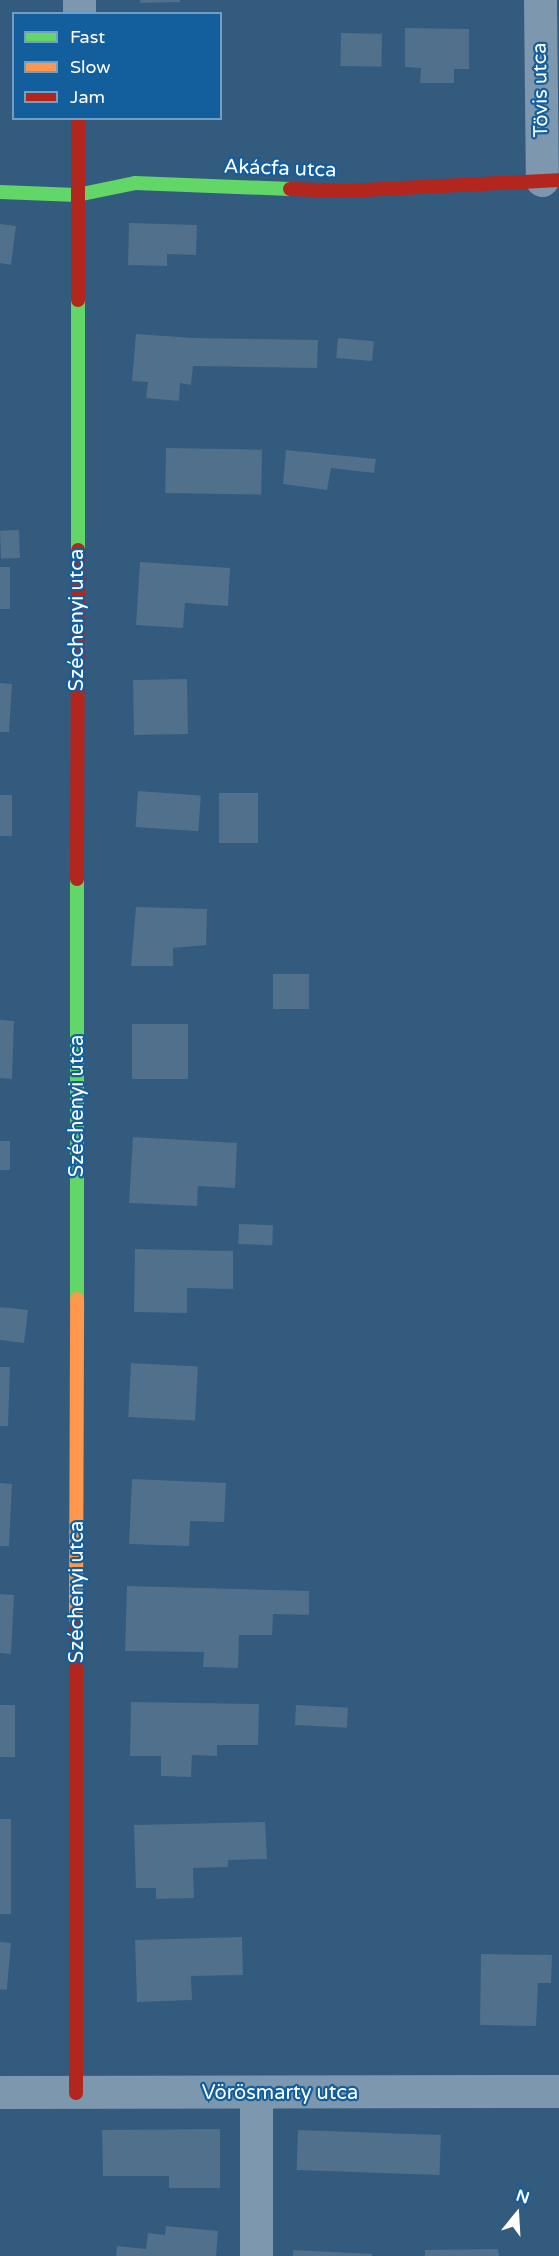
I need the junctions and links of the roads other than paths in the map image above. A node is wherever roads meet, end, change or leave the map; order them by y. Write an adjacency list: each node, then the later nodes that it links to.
1 (540, 0): 3 (street, Tövis utca)
2 (78, 120): 5 (street, Széchenyi utca)
3 (550, 180): 5 (street, Akácfa utca)
4 (0, 192): 5 (street, Akácfa utca)
5 (77, 195): 8 (street, Széchenyi utca)
6 (559, 2091): 9 (street, Vörösmarty utca)
7 (0, 2092): 8 (street, Vörösmarty utca)
8 (76, 2093): 9 (street, Vörösmarty utca)
9 (256, 2094): 10 (street)
10 (256, 2256)

